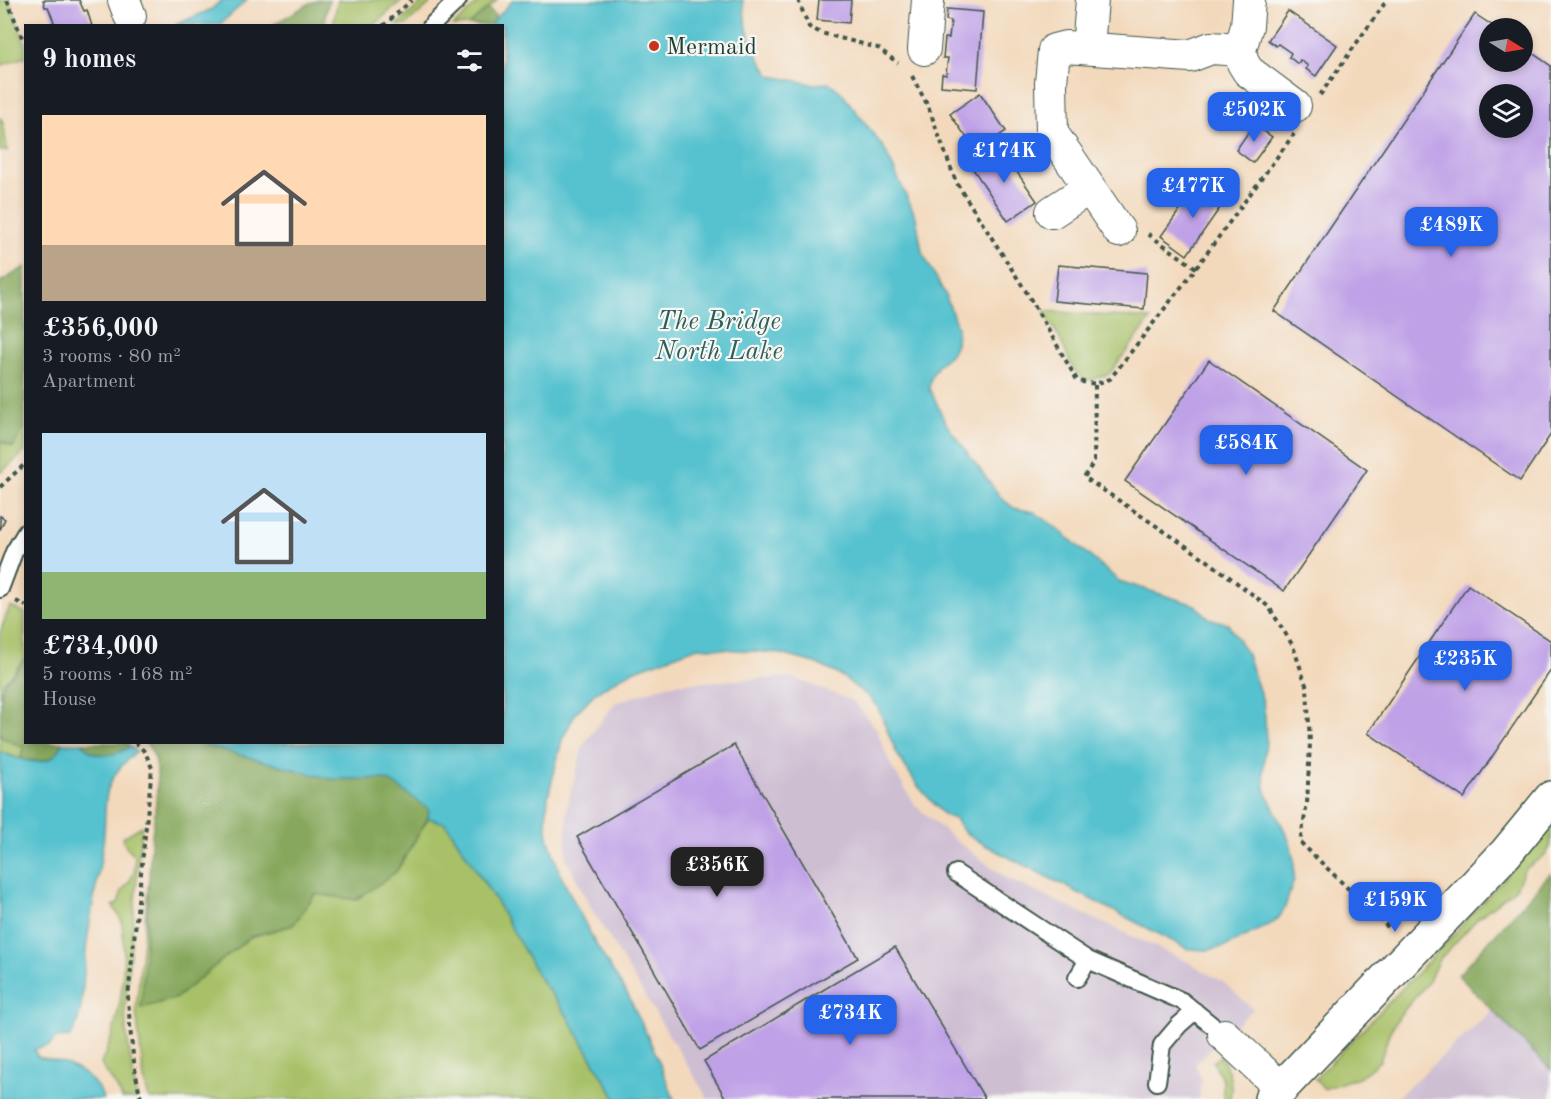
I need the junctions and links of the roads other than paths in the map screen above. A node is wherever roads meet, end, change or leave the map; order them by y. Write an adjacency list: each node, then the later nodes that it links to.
1 (458, 0): 5 (lane)
2 (928, 0): 7 (street)
3 (1092, 0): 6 (street)
4 (1249, 0): 8 (street)
5 (433, 24)
6 (1088, 48): 8 (street); 10 (street)
7 (924, 49)
8 (1240, 50): 9 (street)
9 (1295, 106)
10 (1089, 188): 11 (street); 12 (street)
11 (1052, 212)
12 (1119, 231)
13 (24, 535): 14 (lane)
14 (0, 589)
15 (1551, 798): 22 (street)
16 (956, 873): 17 (lane)
17 (1088, 960): 18 (lane); 19 (lane)
18 (1077, 978)
19 (1195, 1011): 20 (lane); 21 (lane)
20 (1224, 1035): 22 (street)
21 (1157, 1082)
22 (1277, 1094)

